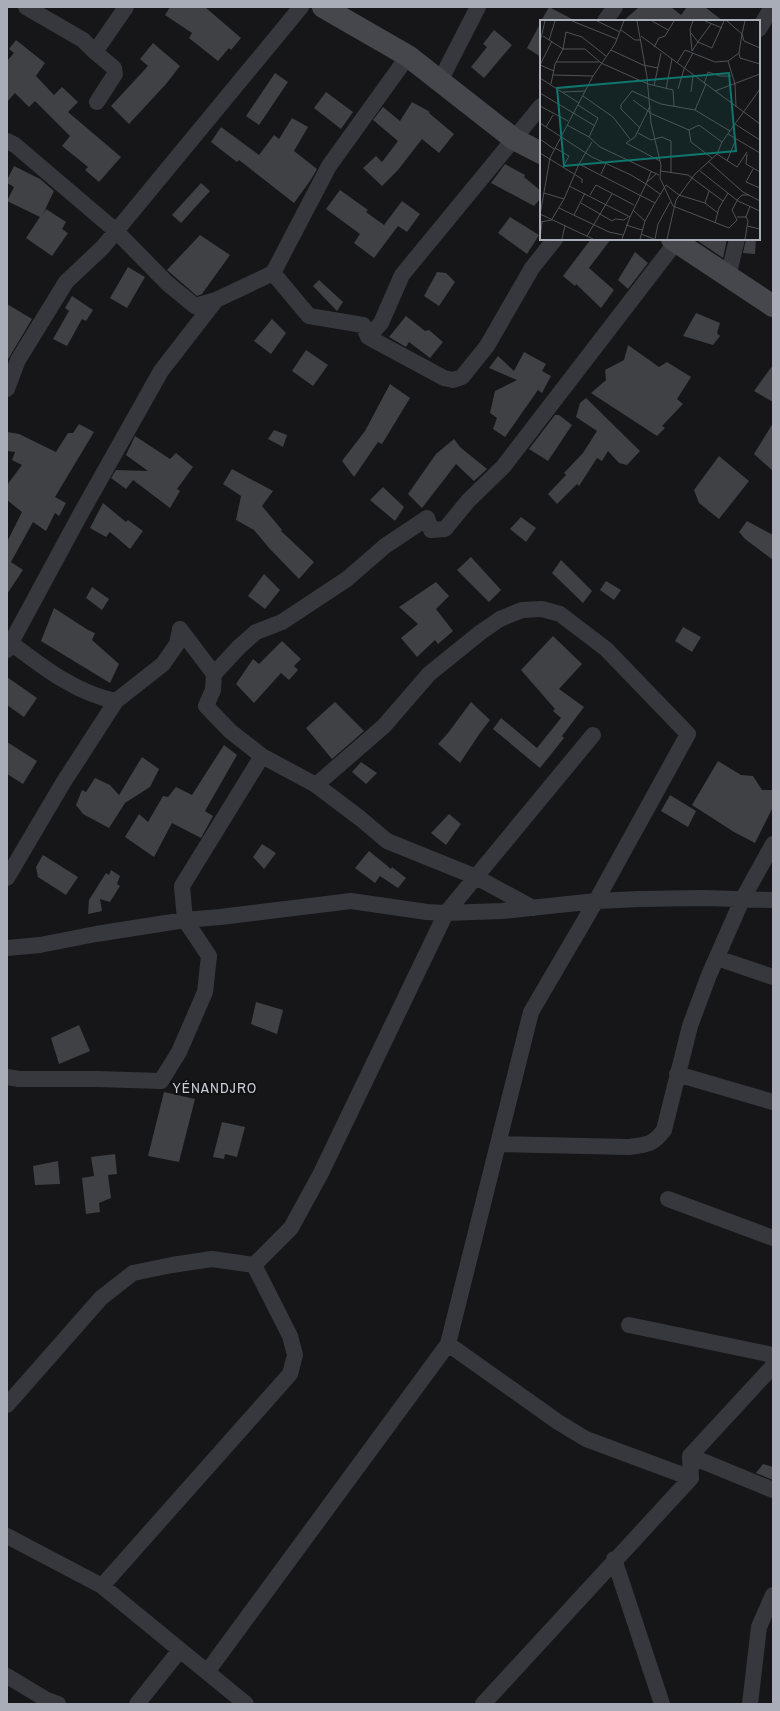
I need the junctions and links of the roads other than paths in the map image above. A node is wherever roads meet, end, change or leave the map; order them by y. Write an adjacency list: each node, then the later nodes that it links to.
1 (26, 7): 10 (street)
2 (126, 7): 10 (street)
3 (301, 7): 18 (street)
4 (323, 7): 11 (main road)
5 (478, 7): 12 (street)
6 (615, 7): 8 (street)
7 (772, 7): 9 (street)
8 (606, 20)
9 (760, 27)
10 (95, 52): 13 (street)
11 (408, 56): 12 (main road); 22 (street)
12 (440, 81): 15 (main road)
13 (97, 102)
14 (540, 107): 15 (street)
15 (514, 139): 17 (main road); 26 (street)
16 (10, 147): 18 (street)
17 (540, 152)
18 (116, 231): 24 (street); 27 (street)
19 (554, 240): 26 (street)
20 (737, 240): 23 (street)
21 (674, 241): 23 (main road); 29 (street)
22 (273, 273): 24 (street); 26 (street)
23 (728, 277): 25 (main road)
24 (216, 300): 28 (street)
25 (773, 306)
26 (368, 337)
27 (7, 389)
28 (9, 647): 30 (street)
29 (214, 674): 30 (street); 32 (street)
30 (116, 701): 36 (street)
31 (594, 735): 35 (street)
32 (262, 756): 33 (street); 42 (street)
33 (316, 786): 35 (street); 39 (street)
34 (773, 844): 37 (street)
35 (476, 877): 40 (street); 41 (street)
36 (7, 878)
37 (742, 900): 38 (street); 39 (street); 44 (street)
38 (773, 900)
39 (596, 901): 40 (street); 49 (street)
40 (533, 908): 41 (street)
41 (446, 913): 42 (street); 52 (street)
42 (185, 920): 43 (street); 47 (street)
43 (7, 948)
44 (717, 958): 45 (street); 46 (street)
45 (773, 977)
46 (677, 1074): 48 (street); 49 (street)
47 (7, 1076)
48 (773, 1102)
49 (498, 1144): 54 (street)
50 (668, 1198): 51 (street)
51 (773, 1238)
52 (254, 1265): 57 (street); 63 (street)
53 (629, 1325): 55 (street)
54 (448, 1344): 59 (street); 66 (street)
55 (773, 1355)
56 (773, 1366): 58 (street)
57 (7, 1405)
58 (690, 1456): 59 (street); 60 (street)
59 (691, 1478): 62 (street)
60 (773, 1490)
61 (7, 1536): 63 (street)
62 (614, 1559): 71 (street); 72 (street)
63 (102, 1586): 65 (street)
64 (773, 1595): 73 (street)
65 (180, 1650): 66 (street); 69 (street)
66 (207, 1672): 70 (street)
67 (7, 1676): 68 (street)
68 (58, 1704)
69 (137, 1704)
70 (246, 1704)
71 (483, 1704)
72 (662, 1704)
73 (750, 1704)

